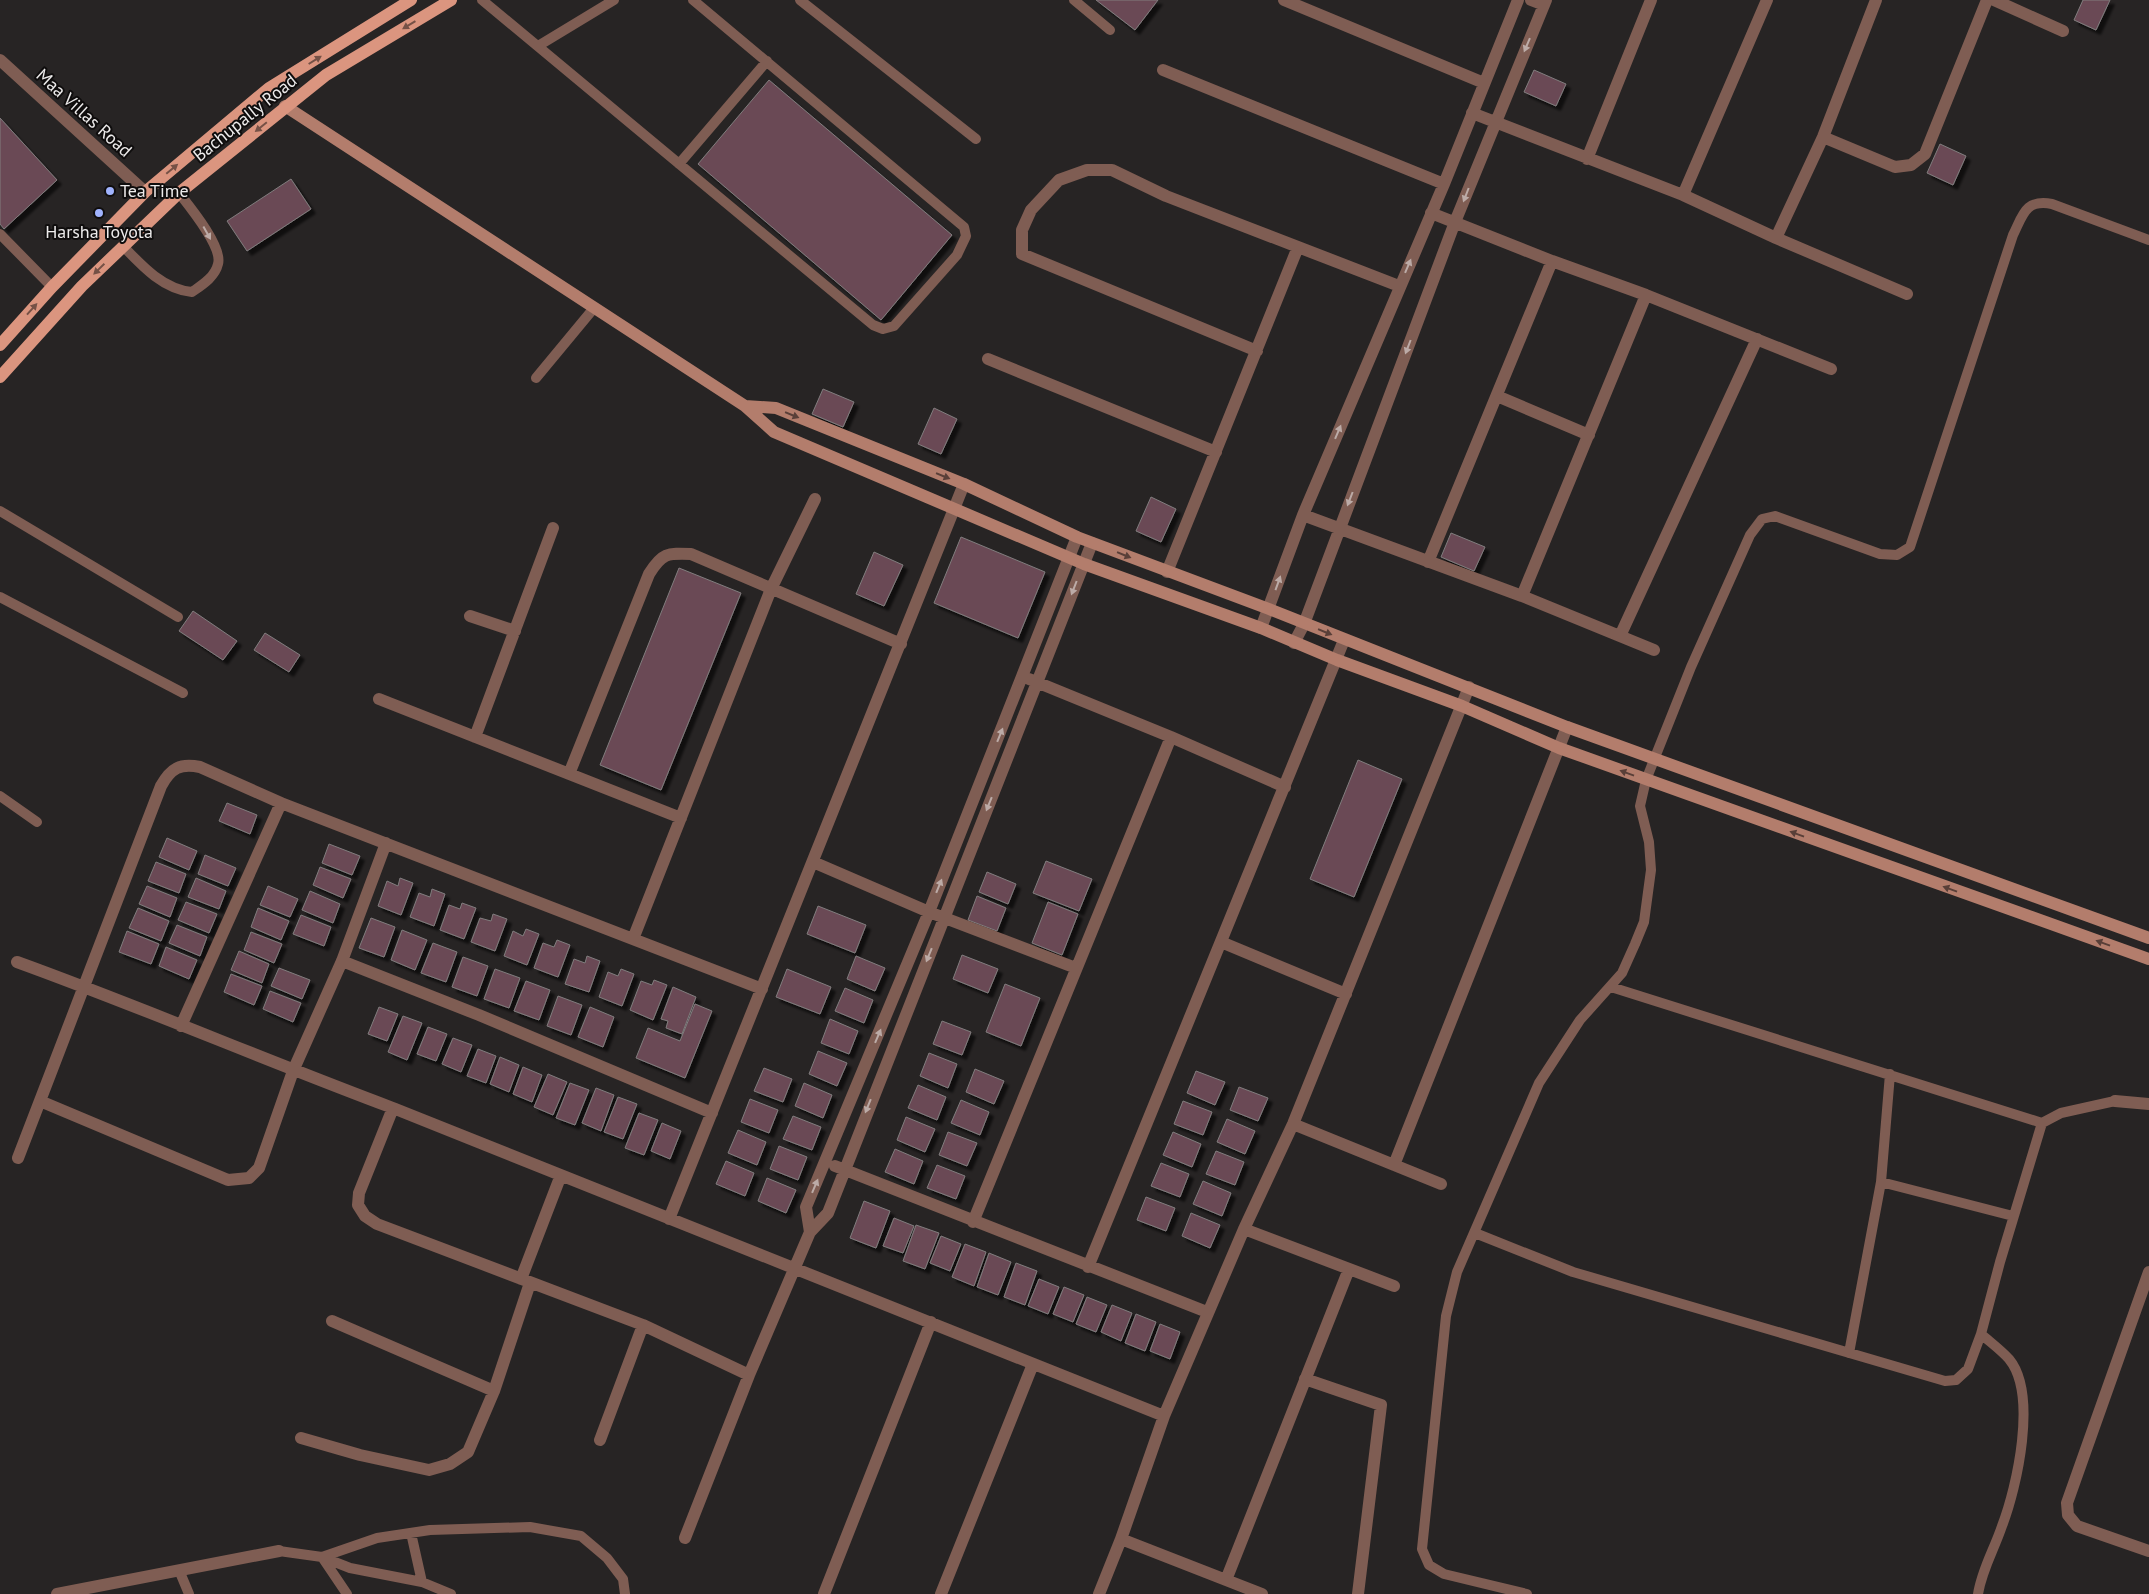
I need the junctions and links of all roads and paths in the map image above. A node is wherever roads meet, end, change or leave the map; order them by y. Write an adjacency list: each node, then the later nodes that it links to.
1 (412, 0): 32 (main road, Bachupally Road, one-way to 1)
2 (451, 0): 24 (main road, Bachupally Road, one-way to 24)
3 (482, 0): 19 (lane)
4 (614, 0): 19 (lane)
5 (693, 0): 21 (lane)
6 (800, 0): 28 (lane)
7 (1074, 0): 17 (lane)
8 (1284, 0): 23 (street)
9 (1518, 0): 23 (street)
10 (1530, 0): 16 (street)
11 (1651, 0): 29 (street)
12 (1767, 0): 34 (street)
13 (1876, 0): 27 (street)
14 (1987, 0): 27 (street)
15 (1994, 0): 18 (street)
16 (1545, 3): 26 (street, one-way to 26)
17 (1110, 30)
18 (2063, 31)
19 (538, 46): 30 (lane)
20 (0, 60): 32 (street, Maa Villas Road)
21 (767, 61): 30 (lane); 30 (lane)
22 (1163, 70): 31 (street)
23 (1484, 84): 25 (street)
24 (286, 106): 33 (main road, Bachupally Road, one-way to 33); 47 (street)
25 (1472, 113): 26 (street); 31 (street)
26 (1494, 123): 29 (street); 36 (street, one-way to 36)
27 (1823, 137): 38 (street)
28 (976, 139)
29 (1587, 159): 34 (street)
30 (679, 164)
31 (1444, 184): 35 (street)
32 (144, 192): 44 (main road, Bachupally Road)
33 (179, 193): 40 (main road, Bachupally Road); 40 (lane, one-way to 40)
34 (1683, 195): 38 (street)
35 (1431, 214): 36 (street); 43 (street, one-way to 35)
36 (1455, 222): 42 (street); 65 (street, one-way to 65)
37 (0, 234): 44 (lane)
38 (1776, 238): 45 (street)
39 (2149, 240): 97 (lane)
40 (123, 246): 53 (main road, Bachupally Road, one-way to 53)
41 (1298, 247): 43 (street); 50 (street); 50 (street)
42 (1552, 261): 46 (street); 55 (street)
43 (1399, 286): 63 (street, one-way to 43)
44 (52, 287): 49 (main road, Bachupally Road, one-way to 44)
45 (1906, 294)
46 (1646, 295): 48 (street); 57 (street)
47 (594, 308): 54 (lane); 56 (street)
48 (1757, 339): 52 (street); 81 (street)
49 (0, 345)
50 (1257, 351): 58 (street)
51 (988, 359): 58 (street)
52 (1831, 369)
53 (0, 377)
54 (536, 378)
55 (1496, 396): 57 (street); 69 (street)
56 (745, 406): 59 (street, one-way to 59); 61 (street)
57 (1589, 435): 73 (street)
58 (1216, 452): 71 (street)
59 (964, 484): 61 (street); 66 (street)
60 (814, 499): 72 (street)
61 (953, 508): 68 (street); 84 (street)
62 (0, 511): 77 (lane)
63 (1303, 515): 65 (street); 75 (street, one-way to 63)
64 (553, 528): 80 (street)
65 (1338, 529): 69 (street); 78 (street)
66 (1077, 537): 67 (street); 68 (street)
67 (1092, 542): 70 (street); 71 (street, one-way to 71)
68 (1070, 558): 70 (street); 87 (street)
69 (1428, 562): 73 (street)
70 (1084, 564): 79 (street); 88 (street, one-way to 88)
71 (1168, 572): 75 (street)
72 (771, 589): 84 (street); 98 (street); 103 (street)
73 (1522, 596): 81 (street)
74 (0, 597): 90 (lane)
75 (1268, 609): 78 (street); 79 (street)
76 (470, 616): 80 (street)
77 (178, 617)
78 (1304, 624): 82 (street, one-way to 82); 83 (street)
79 (1260, 628): 83 (street)
80 (515, 631): 95 (street)
81 (1620, 636): 85 (street)
82 (1344, 640): 86 (street); 89 (street)
83 (1294, 643): 86 (street)
84 (901, 644): 106 (street)
85 (1654, 650)
86 (1337, 660): 92 (street); 100 (street)
87 (1022, 677): 88 (street); 107 (street, one-way to 87)
88 (1038, 682): 94 (street); 108 (street, one-way to 108)
89 (1469, 687): 92 (street); 93 (street)
90 (182, 693)
91 (379, 698): 95 (street)
92 (1462, 706): 96 (street); 119 (street)
93 (1567, 727): 96 (street); 97 (street)
94 (1171, 736): 100 (street); 115 (street)
95 (475, 737): 98 (street)
96 (1559, 748): 99 (street, one-way to 96); 132 (street)
97 (1654, 760): 99 (lane); 109 (street)
98 (569, 774): 103 (street)
99 (1646, 780): 112 (street, one-way to 99); 117 (lane)
100 (1285, 787): 111 (street)
101 (0, 796): 104 (lane)
102 (281, 803): 105 (street); 116 (street); 120 (street)
103 (681, 818): 110 (street)
104 (37, 822)
105 (386, 843): 110 (street); 113 (street)
106 (813, 862): 107 (street); 118 (street)
107 (929, 912): 108 (street); 131 (street, one-way to 107)
108 (944, 918): 115 (street); 133 (street, one-way to 133)
109 (2149, 938)
110 (633, 940): 118 (street)
111 (1221, 942): 119 (street); 143 (street)
112 (2149, 959)
113 (342, 961): 121 (street); 127 (street)
114 (18, 962): 116 (street)
115 (1076, 968): 139 (street)
116 (83, 986): 120 (street); 123 (street)
117 (1611, 987): 122 (lane); 142 (lane)
118 (762, 989): 127 (street)
119 (1346, 994): 129 (street)
120 (181, 1026): 121 (street)
121 (293, 1071): 123 (street); 126 (street)
122 (1890, 1074): 128 (lane); 135 (lane)
123 (40, 1101): 130 (street)
124 (2115, 1101): 125 (street); 128 (lane)
125 (2149, 1104)
126 (394, 1108): 134 (street); 147 (street)
127 (712, 1114): 138 (street)
128 (2042, 1123): 137 (lane)
129 (1293, 1124): 132 (street); 140 (street)
130 (18, 1158)
131 (825, 1162): 133 (street); 141 (street, one-way to 131)
132 (1394, 1165): 136 (street)
133 (843, 1170): 139 (street); 141 (street)
134 (561, 1175): 138 (street); 147 (street)
135 (1881, 1182): 137 (lane); 154 (lane)
136 (1441, 1184)
137 (2013, 1216): 153 (lane)
138 (669, 1219): 145 (street)
139 (973, 1222): 143 (street)
140 (1244, 1229): 144 (street); 149 (street)
141 (810, 1232): 145 (street)
142 (1474, 1233): 154 (lane); 181 (lane)
143 (1088, 1267): 149 (street)
144 (1349, 1269): 148 (street); 157 (street)
145 (794, 1270): 151 (street); 156 (street)
146 (2149, 1272): 166 (street)
147 (526, 1281): 152 (street); 158 (street)
148 (1394, 1286)
149 (1207, 1312): 159 (street)
150 (332, 1321): 158 (street)
151 (931, 1322): 155 (street); 176 (street)
152 (643, 1325): 156 (street); 161 (street)
153 (1981, 1334): 154 (lane); 182 (lane)
154 (1848, 1353)
155 (1033, 1364): 159 (street); 177 (street)
156 (750, 1375): 163 (street)
157 (1305, 1379): 169 (street); 180 (street)
158 (494, 1392): 160 (street)
159 (1164, 1416): 164 (street)
160 (301, 1438)
161 (600, 1440)
162 (411, 1532): 167 (lane); 170 (lane); 175 (lane)
163 (685, 1538)
164 (1121, 1539): 169 (street); 178 (street)
165 (279, 1550): 167 (lane); 168 (street)
166 (2149, 1551)
167 (322, 1557): 170 (lane); 173 (lane)
168 (179, 1570): 171 (street); 172 (lane)
169 (1226, 1580): 179 (street)
170 (422, 1582): 174 (lane)
171 (57, 1594)
172 (188, 1594)
173 (347, 1594)
174 (451, 1594)
175 (625, 1594)
176 (824, 1594)
177 (941, 1594)
178 (1099, 1594)
179 (1262, 1594)
180 (1358, 1594)
181 (1527, 1594)
182 (1978, 1594)

